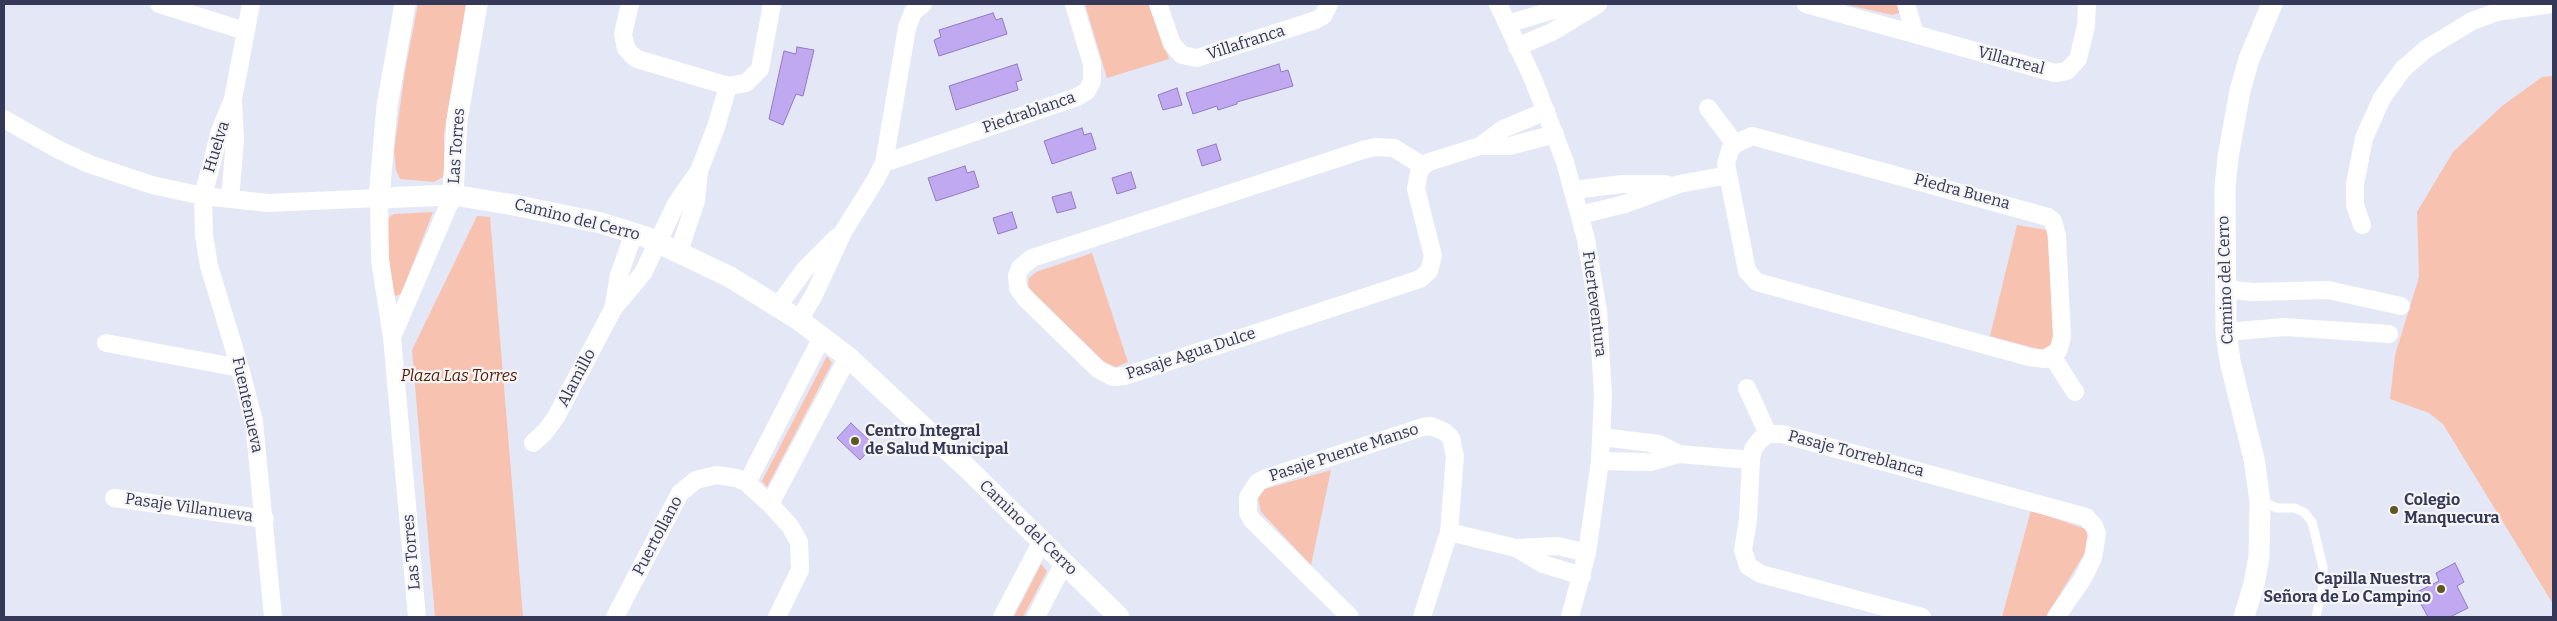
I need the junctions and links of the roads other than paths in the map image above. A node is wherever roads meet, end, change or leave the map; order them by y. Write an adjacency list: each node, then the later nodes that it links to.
1 (159, 4): 19 (street)
2 (250, 4): 19 (street, Huelva)
3 (405, 4): 38 (street, Las Torres)
4 (477, 4): 36 (street, Las Torres)
5 (630, 4): 22 (street)
6 (772, 4): 22 (street)
7 (923, 4): 30 (street)
8 (1074, 4): 30 (street, Piedrablanca)
9 (1158, 4): 10 (street, Villafranca)
10 (1329, 4)
11 (1498, 4): 18 (street, Fuerteventura)
12 (1806, 4): 20 (street, Villarreal)
13 (1906, 4): 20 (street)
14 (2087, 4): 20 (street, Villarreal)
15 (2272, 4): 46 (street, Camino del Cerro)
16 (2551, 4): 41 (street)
17 (1594, 5): 18 (street); 21 (street)
18 (1507, 24): 21 (street, Fuerteventura)
19 (245, 31): 23 (street, Huelva)
20 (1915, 34)
21 (1517, 47): 25 (street, Fuerteventura)
22 (728, 86): 32 (street)
23 (233, 99): 37 (street, Huelva); 39 (street, Huelva)
24 (1708, 108): 28 (street)
25 (1546, 111): 27 (street, Fuerteventura); 29 (street)
26 (4, 119): 37 (street, Camino del Cerro)
27 (1555, 134): 29 (street); 35 (street, Fuerteventura)
28 (1735, 144): 33 (street); 56 (street, Piedra Buena)
29 (1480, 146): 31 (street)
30 (884, 163): 42 (street)
31 (1423, 166): 31 (street, Pasaje Agua Dulce)
32 (699, 171): 44 (street, Alamillo); 45 (street)
33 (1728, 175): 34 (street); 56 (street)
34 (1679, 184): 35 (street); 40 (street)
35 (1574, 190): 40 (street, Fuerteventura)
36 (453, 195): 38 (street, Camino del Cerro); 43 (street, Camino del Cerro); 53 (street, Las Torres)
37 (203, 196): 39 (street, Camino del Cerro); 58 (street, Fuentenueva)
38 (379, 198): 39 (street, Camino del Cerro); 53 (street, Las Torres)
39 (230, 199)
40 (1580, 215): 62 (street, Fuerteventura)
41 (2362, 225)
42 (843, 232): 47 (street); 50 (street)
43 (634, 233): 44 (street, Camino del Cerro); 49 (street, Alamillo)
44 (659, 242): 45 (street, Camino del Cerro); 49 (street, Alamillo)
45 (679, 251): 47 (street, Camino del Cerro)
46 (2224, 289): 48 (street); 51 (street, Camino del Cerro)
47 (778, 306): 50 (street, Camino del Cerro)
48 (2401, 306)
49 (613, 309): 63 (street, Alamillo)
50 (799, 320): 54 (street, Camino del Cerro)
51 (2226, 332): 52 (street); 69 (street, Camino del Cerro)
52 (2389, 334)
53 (392, 337): 79 (street, Las Torres)
54 (822, 337): 57 (street, Camino del Cerro); 67 (street)
55 (106, 343): 58 (street)
56 (2052, 356): 60 (street)
57 (848, 358): 70 (street); 73 (street, Camino del Cerro)
58 (240, 368): 71 (street, Fuentenueva)
59 (1748, 388): 61 (street)
60 (2075, 392)
61 (1768, 434): 65 (street, Pasaje Torreblanca); 89 (street, Pasaje Torreblanca)
62 (1602, 437): 64 (street); 66 (street, Fuerteventura)
63 (533, 443)
64 (1679, 454): 65 (street); 66 (street)
65 (1751, 460): 88 (street, Pasaje Torreblanca)
66 (1600, 461): 75 (street, Fuerteventura)
67 (747, 483): 70 (street, Puertollano); 80 (street, Puertollano)
68 (114, 498): 71 (street, Pasaje Villanueva)
69 (2260, 501): 90 (street, Camino del Cerro); 91 (lane)
70 (770, 504): 81 (street, Puertollano)
71 (265, 519): 78 (street, Fuentenueva)
72 (1448, 532): 74 (street); 85 (street, Pasaje Puente Manso); 86 (street, Pasaje Puente Manso)
73 (1042, 541): 76 (street, Camino del Cerro); 82 (street)
74 (1516, 548): 75 (street); 77 (street)
75 (1587, 553): 77 (street, Fuerteventura)
76 (1064, 563): 83 (street); 84 (street, Camino del Cerro)
77 (1582, 576): 87 (street, Fuerteventura)
78 (273, 617)
79 (418, 617)
80 (615, 617)
81 (777, 617)
82 (1002, 617)
83 (1036, 617)
84 (1119, 617)
85 (1350, 617)
86 (1422, 617)
87 (1570, 617)
88 (1922, 617)
89 (2056, 617)
90 (2244, 617)
91 (2316, 617)

